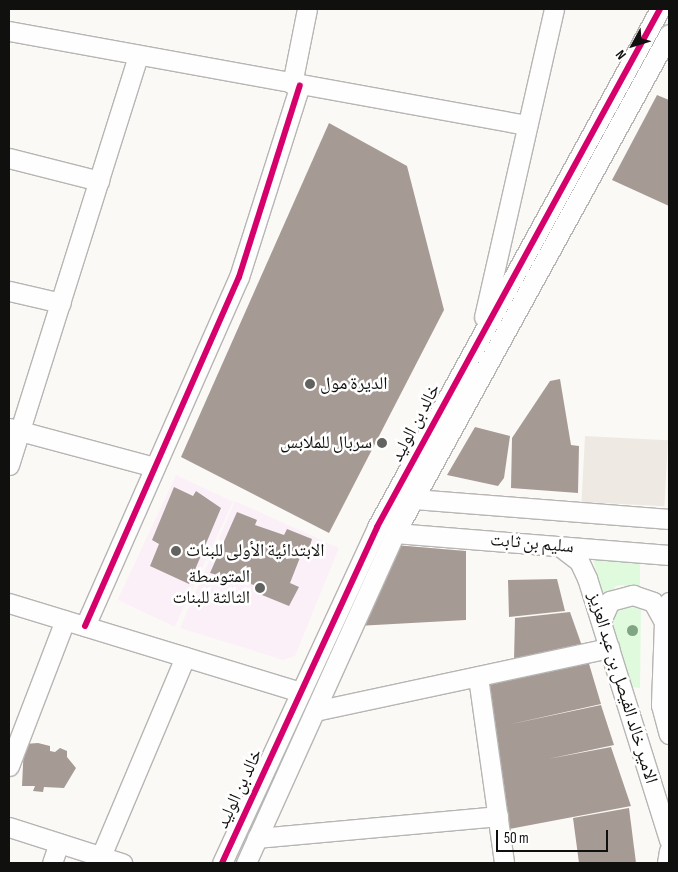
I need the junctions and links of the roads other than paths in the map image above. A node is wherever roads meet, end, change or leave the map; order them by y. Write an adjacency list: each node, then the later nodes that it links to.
1 (307, 9): 7 (street)
2 (554, 9): 8 (street)
3 (660, 9): 13 (street, خالد بن الوليد)
4 (9, 31): 6 (street)
5 (669, 34): 17 (street, خالد بن الوليد)
6 (138, 55): 7 (street); 10 (street)
7 (296, 85): 8 (street); 16 (street)
8 (526, 125): 13 (street)
9 (9, 158): 10 (street)
10 (99, 181): 12 (street)
11 (9, 291): 12 (street)
12 (61, 302): 14 (street)
13 (480, 337): 31 (street, خالد بن الوليد)
14 (14, 430): 15 (street); 16 (street)
15 (9, 465)
16 (155, 467): 27 (street)
17 (414, 499): 18 (street, سليم بن ثابت); 19 (street, خالد بن الوليد)
18 (669, 519)
19 (395, 533): 20 (street, سليم بن ثابت); 32 (street, خالد بن الوليد)
20 (559, 546): 21 (street, سليم بن ثابت); 25 (street, الامير خالد الفيصل بن عبد العزيز)
21 (669, 555)
22 (669, 602): 26 (street, الامير خالد الفيصل بن عبد العزيز)
23 (9, 603): 24 (street)
24 (65, 620): 27 (street); 34 (street)
25 (601, 621): 26 (street); 28 (street, الامير خالد الفيصل بن عبد العزيز)
26 (664, 622): 33 (street, الامير خالد الفيصل بن عبد العزيز)
27 (85, 626): 29 (street)
28 (609, 648): 30 (street); 38 (street, الامير خالد الفيصل بن عبد العزيز)
29 (185, 657): 31 (street); 41 (street)
30 (478, 677): 32 (street); 35 (street)
31 (301, 692): 44 (street, خالد بن الوليد)
32 (315, 711): 37 (street, خالد بن الوليد)
33 (669, 734)
34 (9, 766)
35 (498, 816): 37 (street); 46 (street)
36 (9, 827): 39 (street)
37 (257, 838): 45 (street, خالد بن الوليد)
38 (669, 840)
39 (59, 843): 41 (street); 42 (street)
40 (669, 851): 47 (street)
41 (101, 856): 43 (street)
42 (52, 863)
43 (122, 863)
44 (222, 863)
45 (246, 863)
46 (504, 863)
47 (667, 863)

